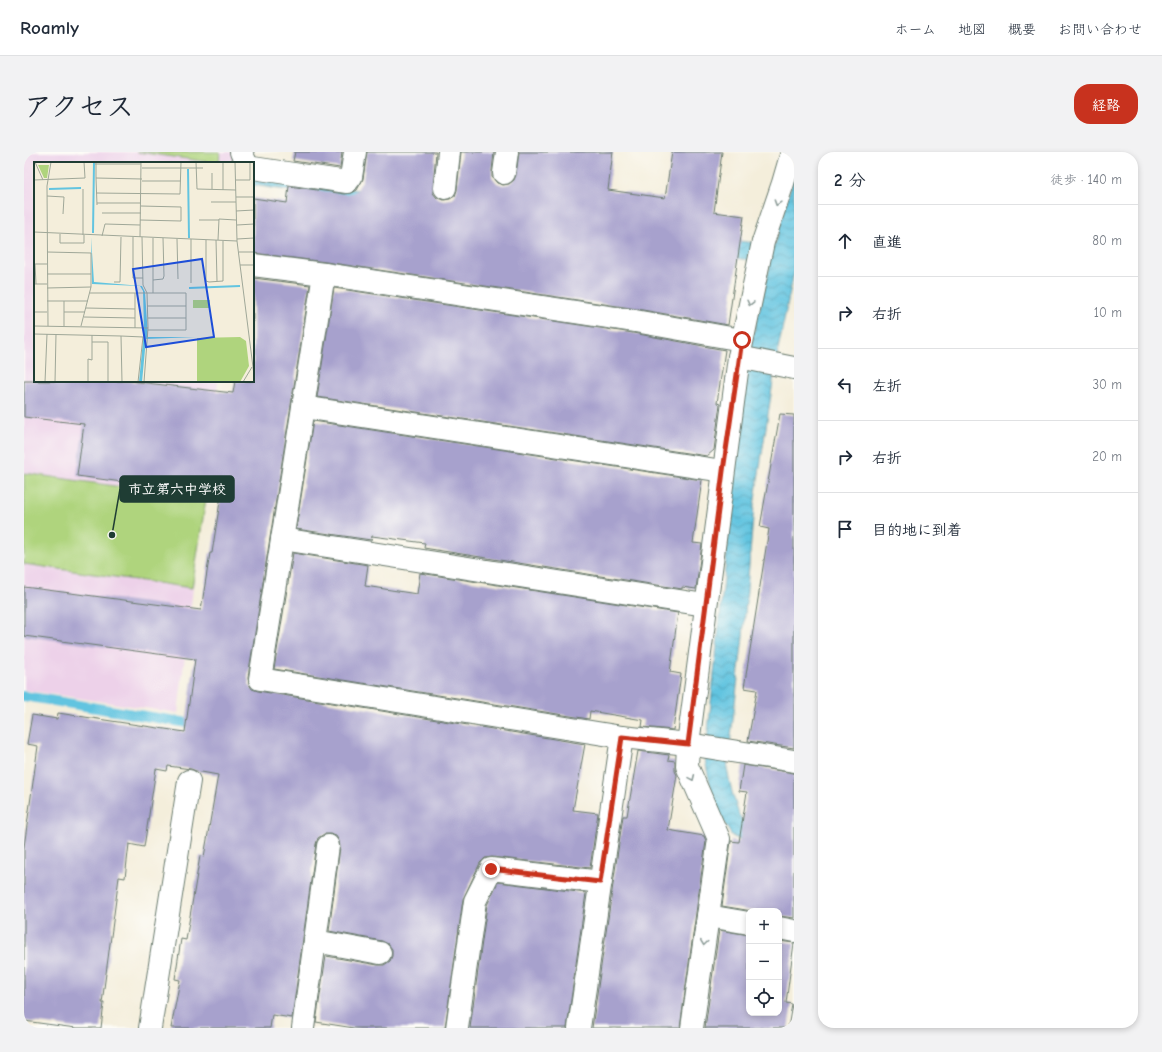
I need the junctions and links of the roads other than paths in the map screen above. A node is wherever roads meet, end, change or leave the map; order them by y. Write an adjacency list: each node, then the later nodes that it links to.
1 (241, 152): 6 (street); 7 (street)
2 (355, 152): 8 (street)
3 (449, 152): 10 (street)
4 (507, 152): 9 (street)
5 (792, 152): 13 (street, one-way to 13)
6 (238, 162)
7 (246, 162)
8 (254, 168)
9 (504, 174)
10 (445, 188)
11 (254, 265): 12 (street)
12 (324, 274): 13 (street); 15 (street)
13 (742, 352): 14 (street); 16 (street)
14 (786, 366)
15 (303, 407): 16 (street); 17 (street)
16 (723, 471): 18 (street)
17 (282, 538): 18 (street); 19 (street)
18 (705, 605): 20 (street)
19 (622, 737): 20 (street); 24 (street)
20 (695, 745): 21 (street); 25 (street, one-way to 25)
21 (794, 761)
22 (189, 781): 31 (street)
23 (328, 846): 29 (street)
24 (600, 882): 33 (street); 34 (street)
25 (708, 916): 26 (street); 35 (street, one-way to 35)
26 (746, 922)
27 (782, 929): 28 (street)
28 (794, 931)
29 (314, 941): 30 (street); 32 (street)
30 (380, 953)
31 (150, 1028)
32 (303, 1028)
33 (457, 1028)
34 (579, 1028)
35 (692, 1028)

